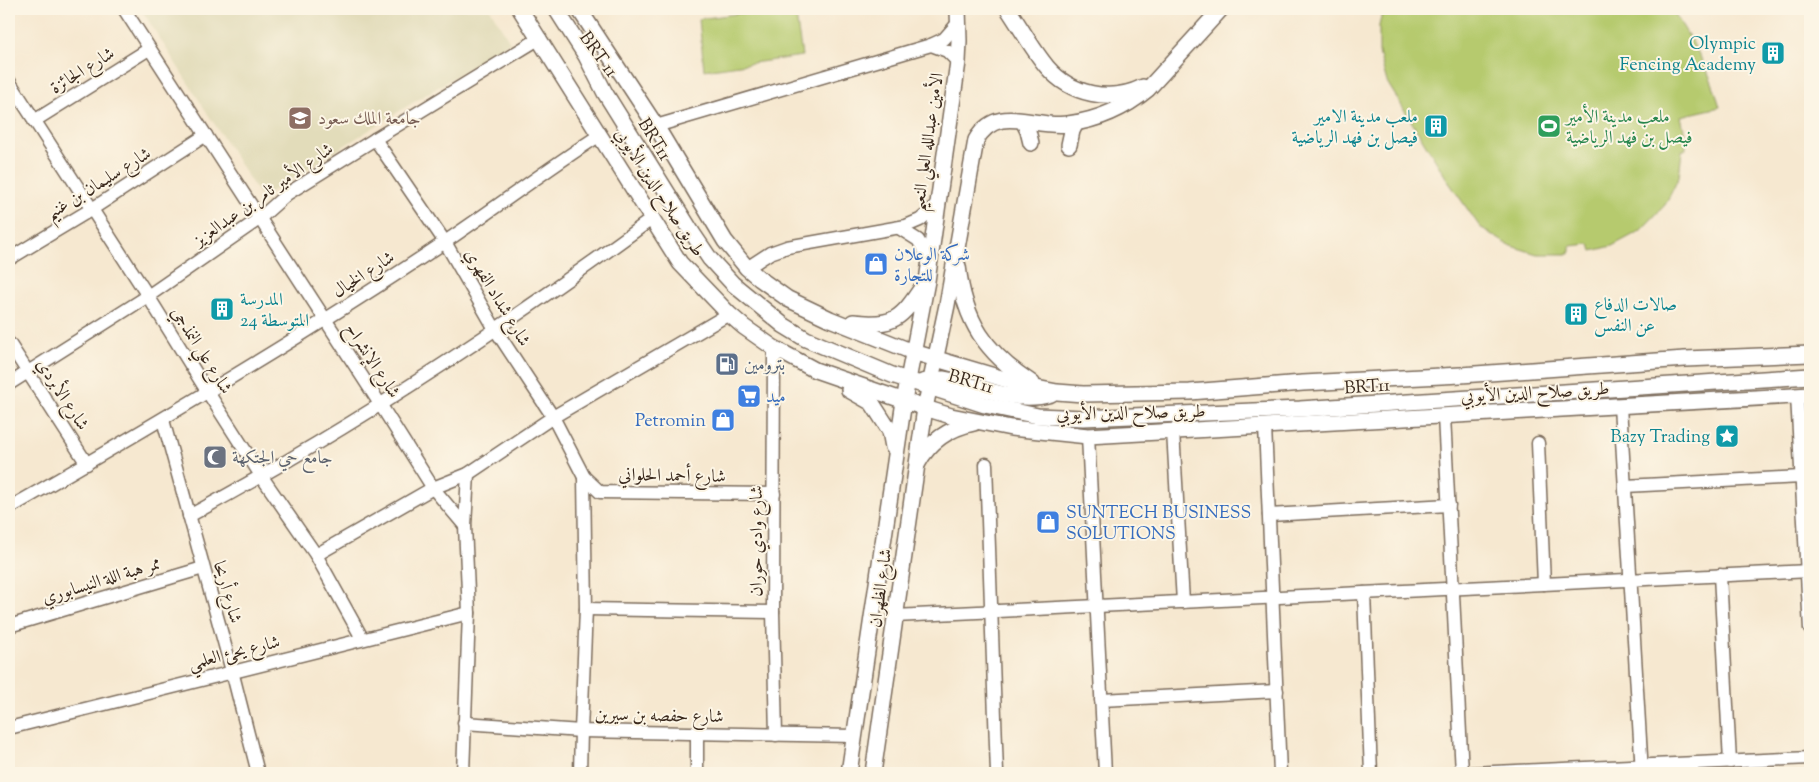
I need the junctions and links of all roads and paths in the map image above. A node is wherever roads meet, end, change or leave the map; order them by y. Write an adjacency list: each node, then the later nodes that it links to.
1 (124, 9): 11 (street, شارع الإنشراح)
2 (520, 9): 9 (main road, طريق صلاح الدين الأيوبي)
3 (546, 9): 15 (main road, BRT 11)
4 (556, 9): 15 (main road, BRT 11)
5 (580, 9): 19 (main road, طريق صلاح الدين الأيوبي)
6 (1008, 9): 13 (main road)
7 (1221, 9): 13 (main road)
8 (958, 16): 10 (street); 12 (main road, الأمين عبدالله العلي النعيم)
9 (540, 38): 21 (main road, طريق صلاح الدين الأيوبي); 22 (street, شارع الأمير ثامر بن عبدالعزيز)
10 (931, 45): 12 (street); 19 (street)
11 (149, 49): 16 (street, شارع الجائزة); 20 (street, شارع الإنشراح)
12 (958, 62): 25 (main road, الأمين عبدالله العلي النعيم)
13 (1157, 79): 18 (main road)
14 (9, 81): 16 (street, شارع علي النمذجي)
15 (605, 93): 49 (main road, BRT11)
16 (34, 121): 26 (street, شارع علي النمذجي)
17 (1023, 121): 18 (main road); 23 (main road); 31 (main road)
18 (1076, 122): 24 (main road)
19 (656, 126): 34 (main road, طريق صلاح الدين الأيوبي)
20 (206, 135): 26 (street, شارع سليمان بن غنيم); 28 (street, شارع الإنشراح)
21 (600, 135): 27 (main road, طريق صلاح الدين الأيوبي); 30 (street, شارع الخيال)
22 (375, 139): 28 (street, شارع الأمير ثامر بن عبدالعزيز); 30 (street, شارع شداد الفهري)
23 (1031, 143)
24 (1069, 145)
25 (937, 206): 29 (street); 33 (main road, الأمين عبدالله العلي النعيم)
26 (92, 209): 32 (street, شارع سليمان بن غنيم); 36 (street, شارع علي النمذجي)
27 (653, 218): 37 (main road, طريق صلاح الدين الأيوبي); 40 (street)
28 (259, 219): 36 (street, شارع الأمير ثامر بن عبدالعزيز); 39 (street, شارع الإنشراح)
29 (899, 228): 33 (street); 34 (street)
30 (445, 242): 39 (street, شارع الخيال); 40 (street, شارع شداد الفهري)
31 (956, 250): 45 (main road); 52 (main road)
32 (9, 259)
33 (930, 260): 35 (main road, الأمين عبدالله العلي النعيم)
34 (748, 268): 38 (main road, طريق صلاح الدين الأيوبي)
35 (927, 281): 38 (main road); 43 (main road, الأمين عبدالله العلي النعيم)
36 (148, 296): 47 (street, شارع الأمير ثامر بن عبدالعزيز); 51 (street, شارع علي النمذجي)
37 (729, 314): 42 (main road, طريق صلاح الدين الأيوبي); 59 (street)
38 (830, 319): 43 (main road, طريق صلاح الدين الأيوبي)
39 (326, 320): 51 (street, شارع الخيال); 55 (street, شارع الإنشراح)
40 (496, 329): 55 (street); 59 (street, شارع شداد الفهري)
41 (9, 343): 47 (street, شارع الأبردي)
42 (774, 348): 46 (main road, طريق صلاح الدين الأيوبي); 77 (street, شارع وادي حوران)
43 (913, 352): 45 (main road, طريق صلاح الدين الأيوبي); 49 (main road, الأمين عبدالله العلي النعيم)
44 (1810, 354): 52 (main road, طريق صلاح الدين الأيوبي)
45 (936, 358): 49 (main road); 52 (main road, طريق صلاح الدين الأيوبي)
46 (815, 370): 54 (main road, طريق صلاح الدين الأيوبي); 66 (main road)
47 (28, 372): 50 (street, شارع الأمير ثامر بن عبدالعزيز); 67 (street, شارع الأبردي)
48 (1810, 376): 49 (main road, BRT11)
49 (922, 383): 52 (main road); 54 (main road, شارع الظهران); 57 (main road, شارع الظهران)
50 (9, 384)
51 (207, 391): 60 (street, شارع الخيال); 71 (street, شارع علي النمذجي)
52 (1051, 391)
53 (1804, 395): 56 (main road, طريق صلاح الدين الأيوبي); 72 (street)
54 (904, 401): 57 (main road, طريق صلاح الدين الأيوبي); 66 (main road, شارع الظهران)
55 (380, 404): 71 (street); 75 (street, شارع الإنشراح)
56 (1620, 406): 58 (main road, طريق صلاح الدين الأيوبي); 74 (street)
57 (925, 408): 61 (main road, طريق صلاح الدين الأيوبي); 69 (main road, شارع الظهران)
58 (1444, 416): 62 (main road, طريق صلاح الدين الأيوبي); 78 (street)
59 (553, 418): 70 (street); 73 (street, شارع شداد الفهري)
60 (163, 420): 67 (street, شارع الخيال); 81 (street, شارع أريحا)
61 (977, 422): 64 (main road, طريق صلاح الدين الأيوبي); 69 (main road)
62 (1265, 426): 63 (main road, طريق صلاح الدين الأيوبي); 80 (street)
63 (1173, 431): 64 (main road, طريق صلاح الدين الأيوبي); 92 (street)
64 (1088, 436): 93 (street)
65 (1538, 443): 88 (street)
66 (895, 459): 110 (main road, شارع الظهران)
67 (87, 464): 79 (street, شارع الخيال)
68 (986, 464): 95 (street)
69 (916, 467): 98 (main road, شارع الظهران)
70 (468, 474): 75 (street); 82 (street)
71 (262, 476): 81 (street); 83 (street, شارع علي النمذجي)
72 (1802, 476): 74 (street); 85 (street)
73 (584, 477): 76 (street, شارع شداد الفهري); 94 (street, شارع شداد الفهري)
74 (1626, 486): 87 (street)
75 (433, 488): 82 (street, شارع الإنشراح); 83 (street)
76 (600, 492): 77 (street, شارع أحمد الحلواني)
77 (774, 494): 96 (street, شارع وادي حوران)
78 (1448, 505): 80 (street); 89 (street)
79 (9, 508)
80 (1269, 515): 91 (street)
81 (189, 516): 84 (street, شارع أريحا)
82 (465, 526): 97 (street)
83 (316, 554): 101 (street, شارع علي النمذجي)
84 (203, 568): 99 (street, ممر هبة اللة النيسابوري); 102 (street, شارع أريحا)
85 (1809, 571): 86 (street); 100 (street)
86 (1720, 575): 87 (street); 112 (street)
87 (1630, 580): 88 (street); 113 (street)
88 (1544, 584): 89 (street)
89 (1453, 588): 90 (street); 125 (street)
90 (1364, 593): 91 (street); 124 (street)
91 (1272, 597): 92 (street); 103 (street)
92 (1183, 602): 93 (street)
93 (1096, 606): 95 (street); 104 (street)
94 (586, 609): 96 (street); 107 (street, شارع شداد الفهري)
95 (991, 611): 98 (street); 121 (street)
96 (773, 612): 109 (street, شارع وادي حوران)
97 (469, 613): 101 (street, شارع يحئ العلمي); 105 (street)
98 (894, 616): 120 (main road, شارع الظهران)
99 (9, 626)
100 (1810, 629)
101 (362, 638): 102 (street, شارع يحئ العلمي)
102 (232, 671): 106 (street, شارع يحئ العلمي); 115 (street, شارع أريحا)
103 (1277, 691): 104 (street); 123 (street)
104 (1101, 700): 122 (street)
105 (464, 723): 107 (street, شارع حفصه بن سيرين); 116 (street)
106 (9, 728)
107 (581, 731): 108 (street, شارع حفصه بن سيرين); 117 (street, شارع شداد الفهري)
108 (697, 734): 109 (street, شارع حفصه بن سيرين); 118 (street)
109 (776, 735): 110 (street, شارع حفصه بن سيرين)
110 (854, 736): 119 (main road, شارع الظهران)
111 (1810, 758): 112 (street)
112 (1730, 762): 113 (street)
113 (1642, 769): 114 (street)
114 (1552, 771): 126 (street)
115 (258, 773)
116 (463, 773)
117 (580, 773)
118 (697, 773)
119 (849, 773)
120 (873, 773)
121 (997, 773)
122 (1105, 773)
123 (1280, 773)
124 (1371, 773)
125 (1462, 773)
126 (1472, 773)

